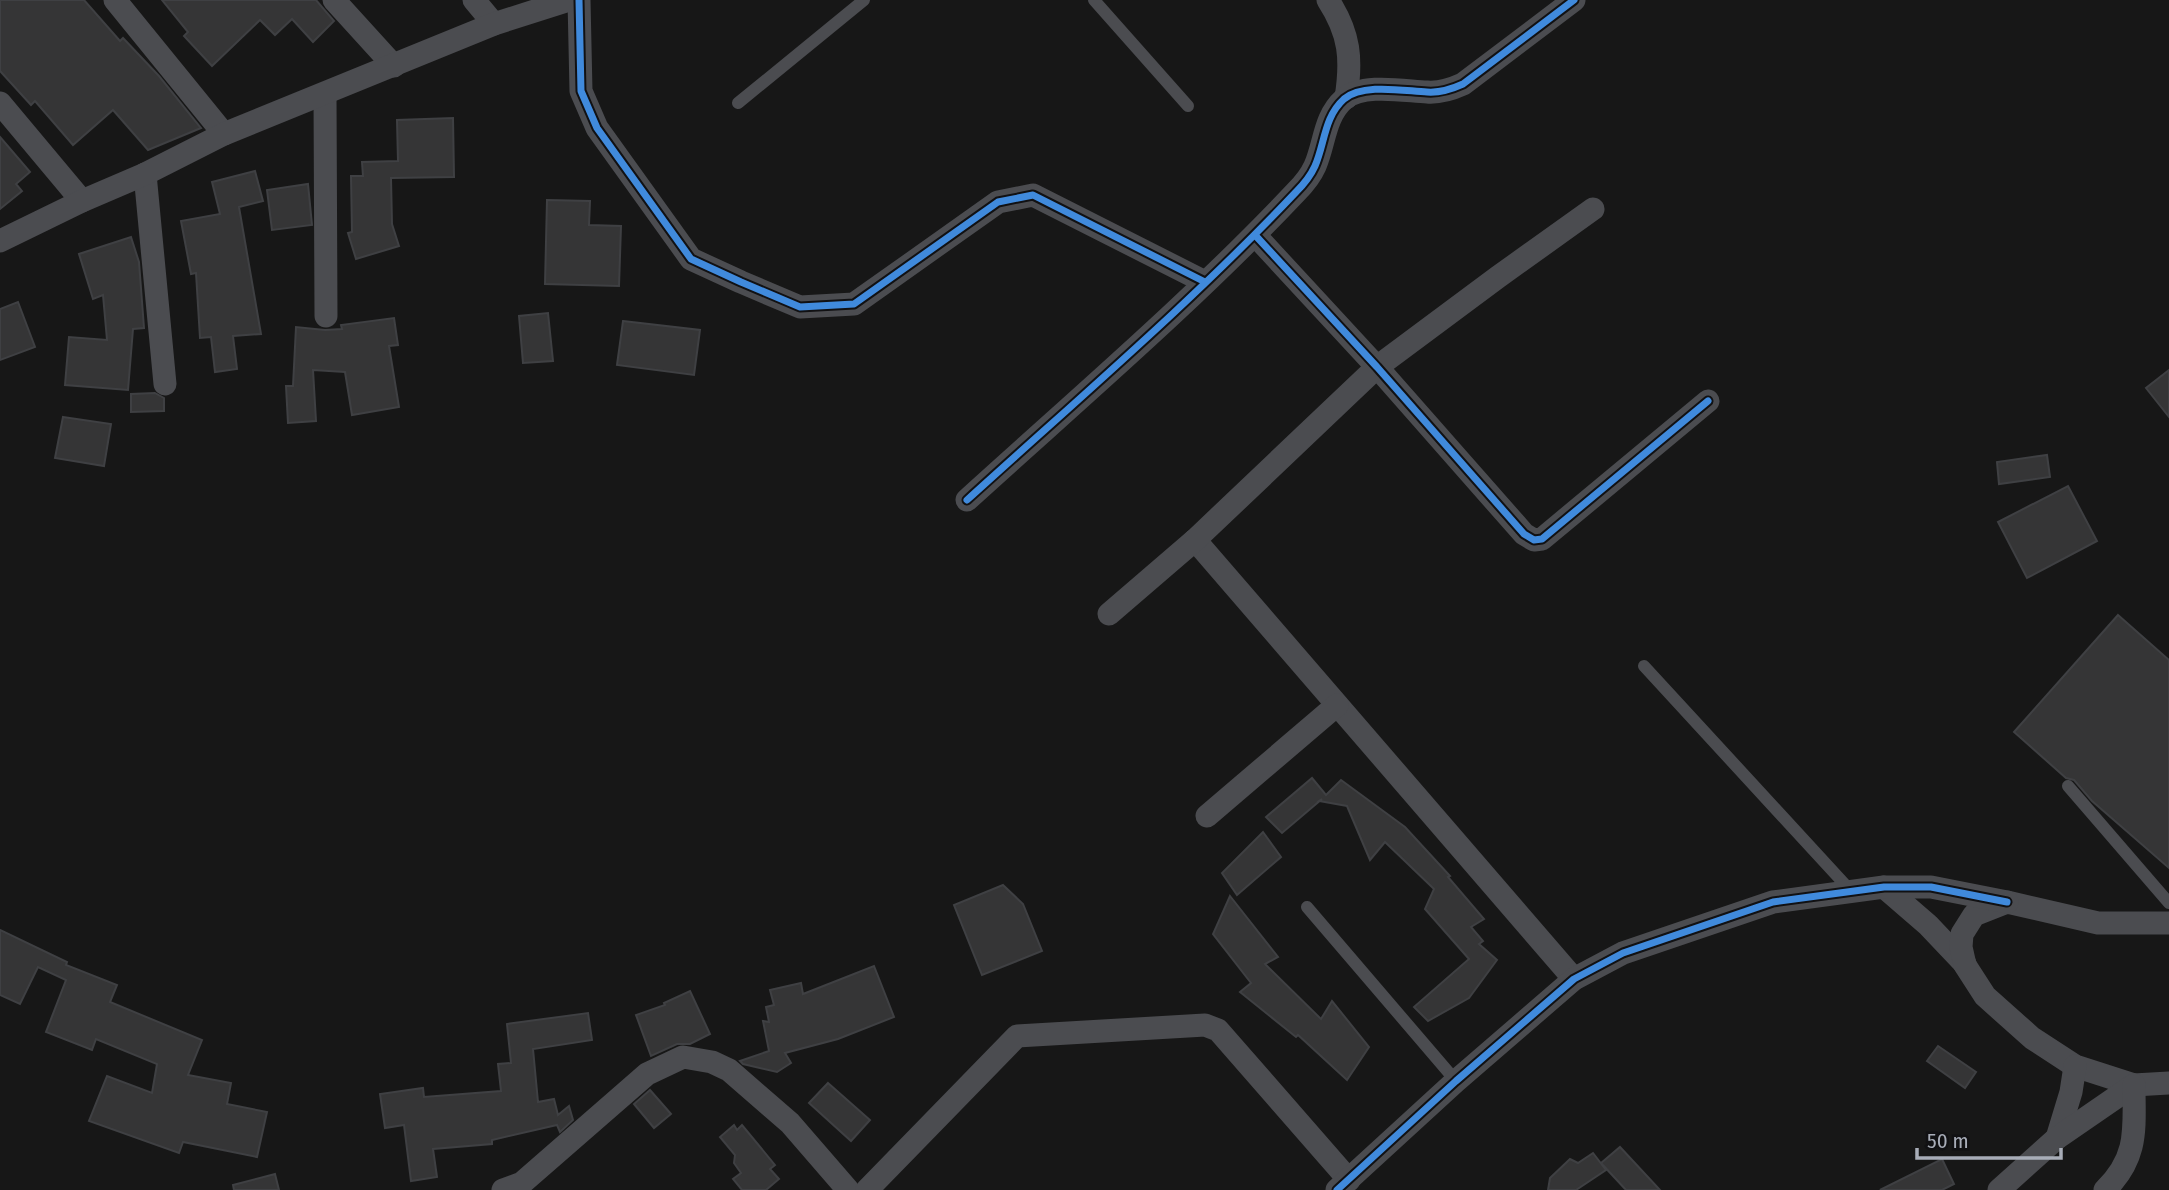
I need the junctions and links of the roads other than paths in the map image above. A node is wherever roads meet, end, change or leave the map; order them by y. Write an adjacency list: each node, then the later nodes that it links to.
1 (115, 0): 17 (street)
2 (334, 0): 11 (street)
3 (474, 0): 10 (street)
4 (569, 0): 10 (street)
5 (579, 0): 23 (street)
6 (864, 0): 15 (lane)
7 (1094, 0): 16 (lane)
8 (1328, 0): 13 (street)
9 (1574, 0): 13 (street)
10 (494, 24): 11 (street)
11 (394, 66): 12 (street)
12 (325, 94): 17 (street); 24 (street)
13 (1346, 98): 21 (street)
14 (0, 103): 19 (street)
15 (738, 103)
16 (1188, 106)
17 (224, 134): 18 (street)
18 (145, 174): 19 (street); 26 (street)
19 (82, 201): 22 (street)
20 (1593, 209): 25 (street)
21 (1255, 235): 23 (street); 25 (street)
22 (0, 241)
23 (1205, 282): 28 (street)
24 (326, 316)
25 (1377, 367): 27 (street); 29 (street)
26 (165, 384)
27 (1708, 401)
28 (967, 500)
29 (1195, 540): 30 (street); 32 (street)
30 (1109, 614)
31 (1644, 666): 36 (lane)
32 (1337, 705): 34 (street); 42 (street)
33 (2068, 786): 38 (lane)
34 (1207, 816)
35 (1884, 887): 36 (street); 37 (street); 41 (street)
36 (1851, 891): 42 (street)
37 (2007, 902): 40 (street); 41 (street)
38 (2169, 903)
39 (1307, 907): 44 (lane)
40 (2169, 923)
41 (1965, 965): 43 (street)
42 (1574, 979): 44 (street)
43 (2075, 1066): 46 (street); 47 (street)
44 (1457, 1081): 48 (street)
45 (2169, 1083): 46 (street)
46 (2134, 1085): 47 (street); 53 (street)
47 (2057, 1138): 52 (street)
48 (1343, 1185): 51 (street)
49 (503, 1190): 50 (street)
50 (848, 1190)
51 (867, 1190)
52 (1999, 1190)
53 (2105, 1190)

